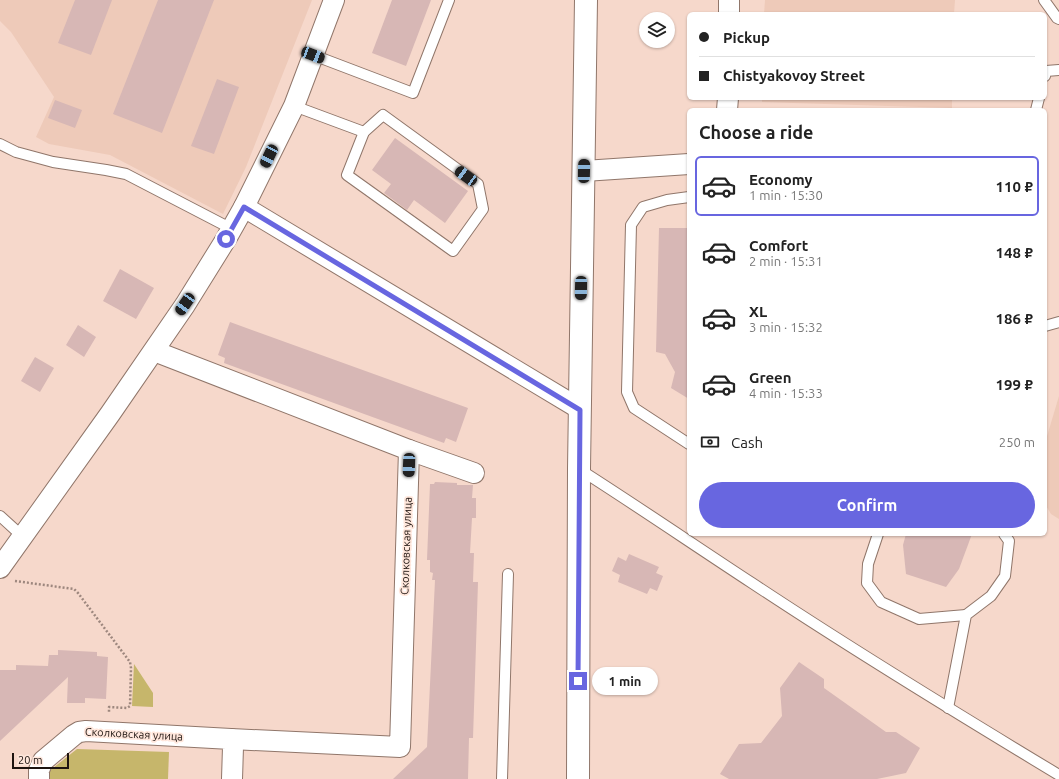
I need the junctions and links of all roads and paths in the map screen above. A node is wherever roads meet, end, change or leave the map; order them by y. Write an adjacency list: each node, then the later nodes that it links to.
1 (334, 0): 8 (street)
2 (449, 0): 8 (lane)
3 (586, 0): 15 (street)
4 (729, 0): 6 (street)
5 (1044, 0): 7 (lane)
6 (729, 12)
7 (1059, 19)
8 (313, 55): 11 (street)
9 (1059, 70): 10 (lane)
10 (1047, 71)
11 (294, 106): 12 (lane); 17 (street)
12 (364, 132): 12 (lane)
13 (0, 144): 18 (lane)
14 (687, 164): 15 (street)
15 (584, 171): 22 (street)
16 (687, 197): 23 (lane)
17 (244, 207): 18 (street); 22 (street)
18 (232, 229): 21 (street)
19 (1059, 322): 20 (lane)
20 (1047, 325)
21 (154, 351): 24 (street); 28 (street)
22 (580, 410): 25 (street)
23 (687, 443)
24 (409, 450): 26 (street); 36 (street, Сколковская улица)
25 (579, 468): 34 (lane); 41 (street)
26 (474, 473)
27 (0, 516): 28 (lane)
28 (22, 536): 31 (street)
29 (877, 536): 33 (lane)
30 (1006, 536): 33 (lane)
31 (5, 574): 35 (path)
32 (508, 574): 40 (lane)
33 (966, 615): 34 (lane)
34 (948, 708): 37 (lane)
35 (109, 732): 36 (street, Сколковская улица); 38 (street, Сколковская улица)
36 (231, 740): 39 (street)
37 (1059, 775)
38 (38, 779)
39 (232, 779)
40 (502, 779)
41 (578, 779)

